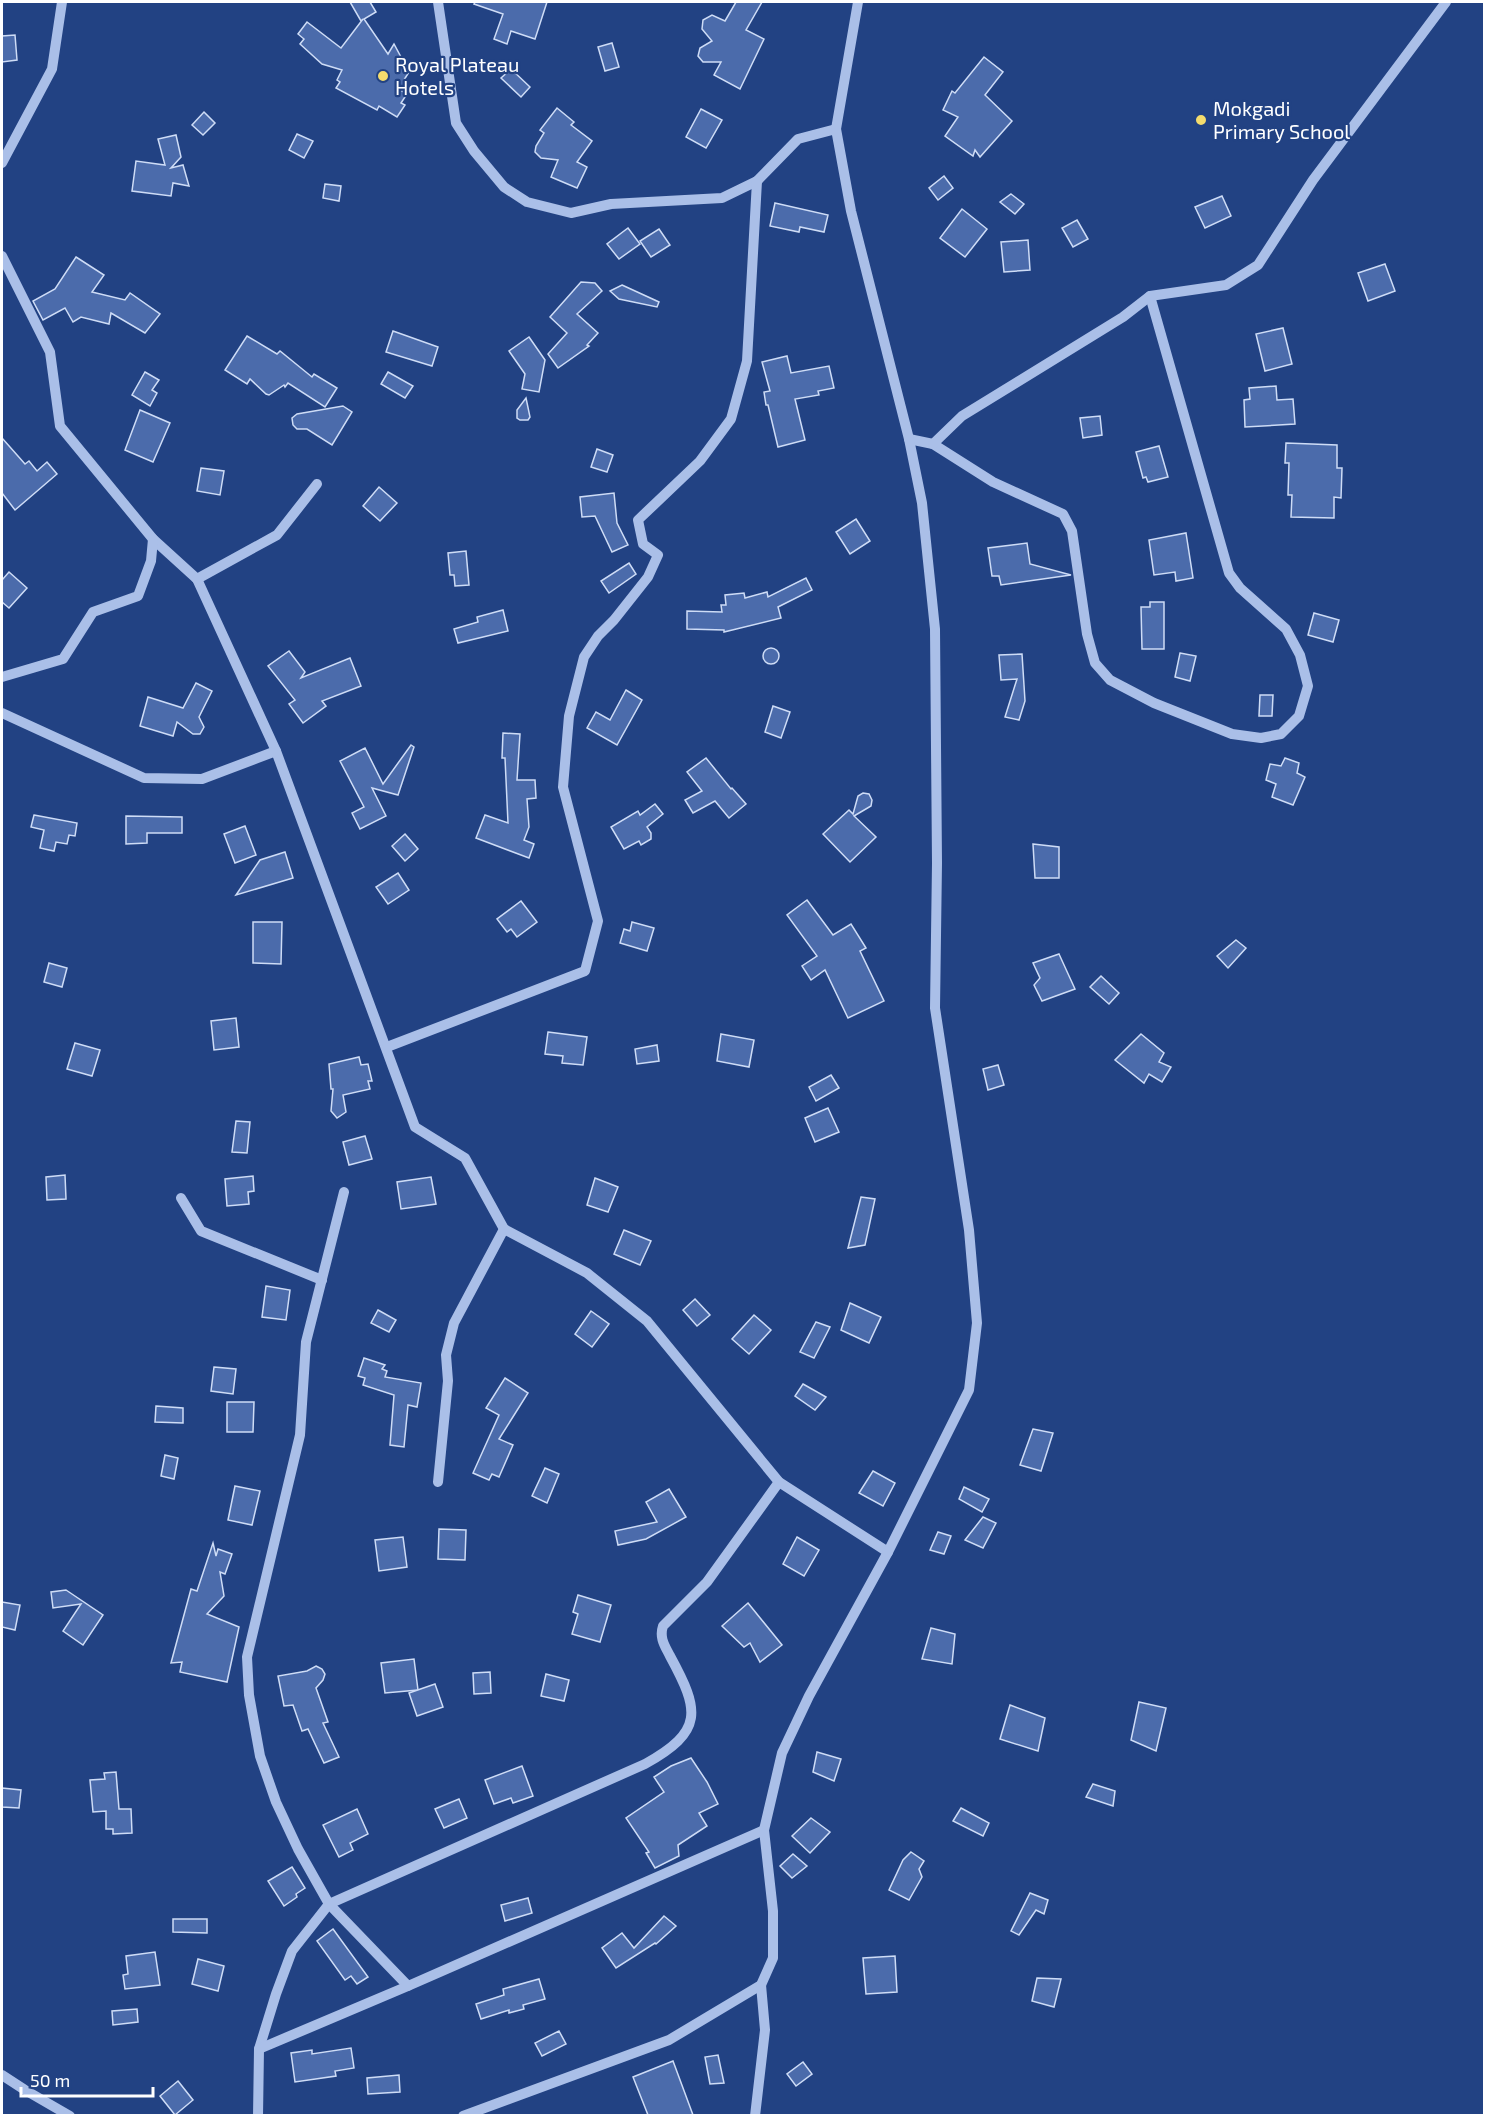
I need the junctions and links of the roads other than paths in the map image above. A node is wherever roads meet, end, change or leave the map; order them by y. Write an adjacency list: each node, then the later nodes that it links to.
1 (62, 2): 6 (street)
2 (438, 2): 7 (street)
3 (858, 2): 5 (street)
4 (1446, 2): 9 (street)
5 (836, 129): 7 (street); 10 (street)
6 (2, 163)
7 (757, 182): 18 (street)
8 (2, 256): 13 (street)
9 (1150, 296): 11 (street); 11 (street)
10 (909, 439): 11 (street); 25 (street)
11 (933, 444)
12 (317, 484): 14 (street)
13 (153, 539): 14 (street); 15 (street)
14 (197, 579): 17 (street)
15 (2, 677)
16 (2, 712): 17 (street)
17 (276, 751): 18 (street)
18 (387, 1047): 21 (street)
19 (344, 1192): 22 (street)
20 (181, 1198): 22 (street)
21 (504, 1229): 23 (street); 24 (street)
22 (322, 1280): 27 (street)
23 (438, 1482)
24 (779, 1482): 25 (street); 27 (street)
25 (888, 1552): 26 (street)
26 (764, 1830): 28 (street); 29 (street)
27 (328, 1904): 28 (street); 30 (street)
28 (408, 1986): 30 (street)
29 (760, 1986): 34 (street); 35 (street)
30 (259, 2049): 33 (street)
31 (2, 2075): 32 (street)
32 (70, 2115)
33 (258, 2115)
34 (463, 2115)
35 (755, 2115)

